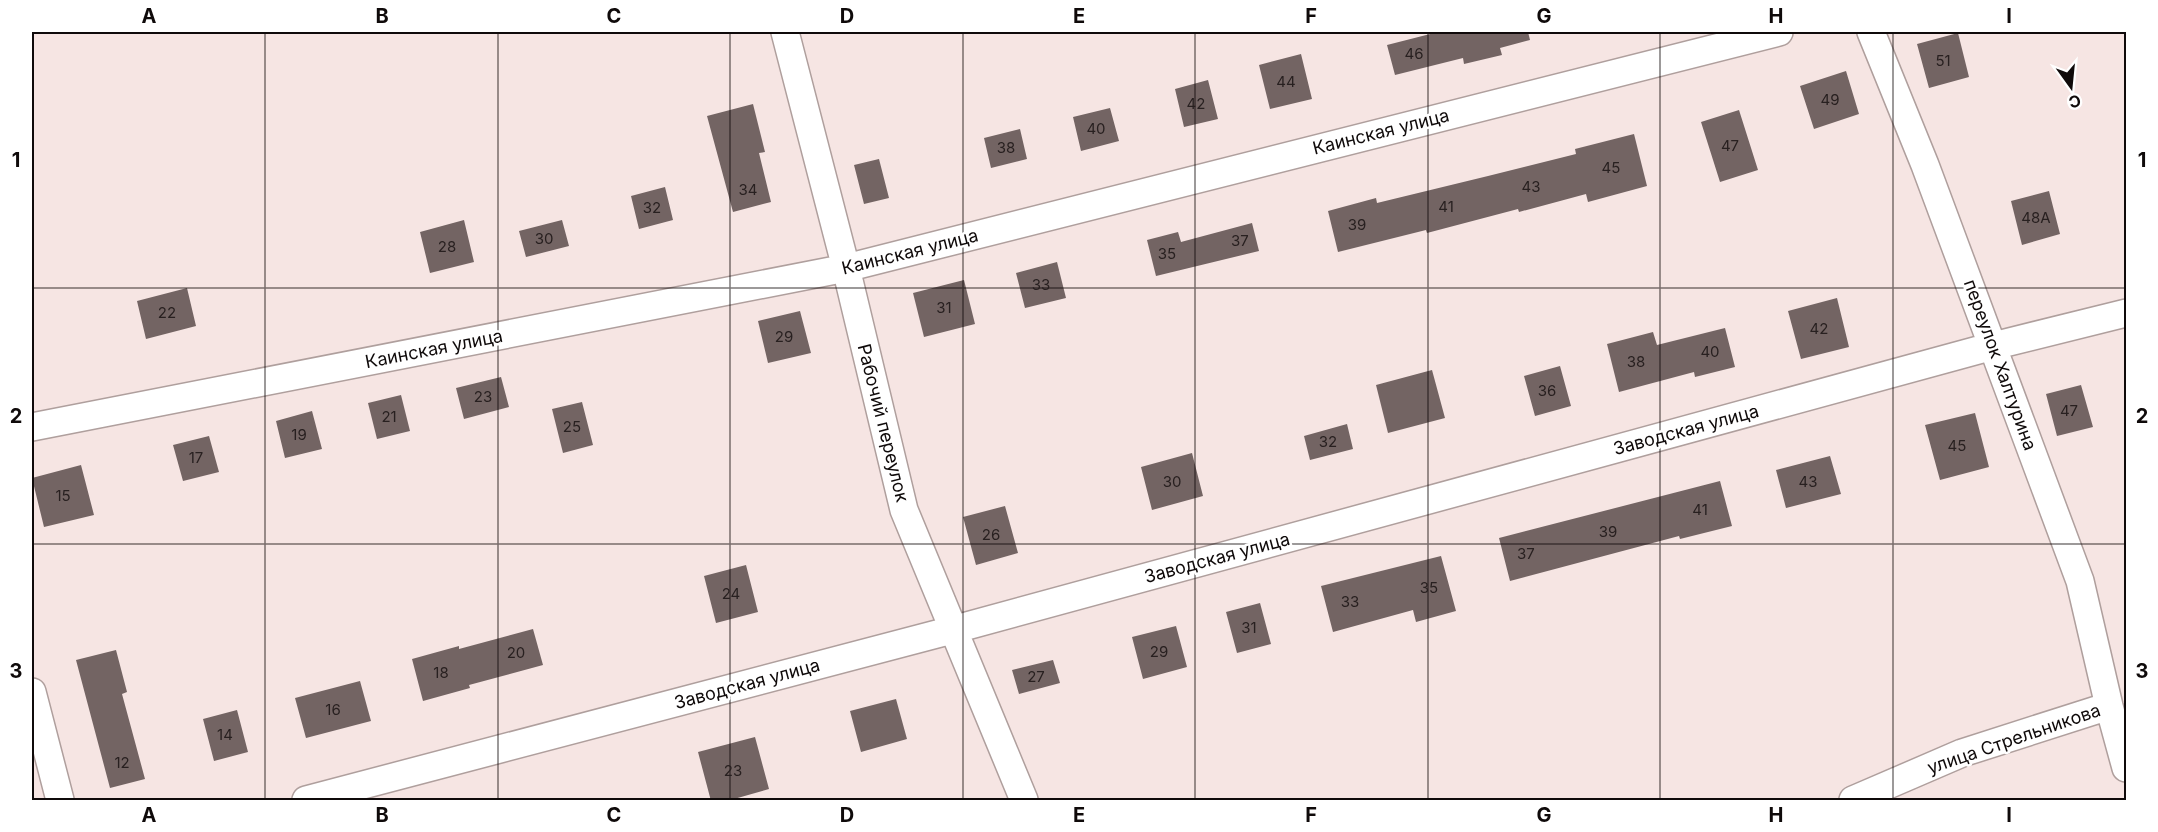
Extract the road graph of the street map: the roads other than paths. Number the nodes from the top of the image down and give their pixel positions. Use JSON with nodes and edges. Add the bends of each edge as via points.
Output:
{"nodes":[{"id":1,"x":785,"y":32,"type":"edge"},
{"id":2,"x":1779,"y":32,"type":"edge"},
{"id":3,"x":1871,"y":32,"type":"edge"},
{"id":4,"x":846,"y":268,"type":"junction"},
{"id":5,"x":2127,"y":313,"type":"edge"},
{"id":6,"x":1994,"y":346,"type":"junction"},
{"id":7,"x":32,"y":427,"type":"edge"},
{"id":8,"x":952,"y":630,"type":"junction"},
{"id":9,"x":32,"y":692,"type":"edge"},
{"id":10,"x":2109,"y":706,"type":"junction"},
{"id":11,"x":2127,"y":768,"type":"edge"},
{"id":12,"x":60,"y":801,"type":"edge"},
{"id":13,"x":306,"y":801,"type":"edge"},
{"id":14,"x":1023,"y":801,"type":"edge"},
{"id":15,"x":1852,"y":801,"type":"edge"}],
"edges":[{"from":1,"to":4,"type":"street","name":"Рабочий переулок"},
{"from":2,"to":4,"type":"street","name":"Каинская улица"},
{"from":3,"to":6,"type":"street","name":"переулок Халтурина"},
{"from":4,"to":7,"type":"street","name":"Каинская улица"},
{"from":4,"to":8,"type":"street","name":"Рабочий переулок","via":[[904,510]]},
{"from":5,"to":6,"type":"street","name":"Заводская улица"},
{"from":6,"to":8,"type":"street","name":"Заводская улица"},
{"from":6,"to":10,"type":"street","name":"переулок Халтурина","via":[[2080,580]]},
{"from":8,"to":13,"type":"street","name":"Заводская улица"},
{"from":8,"to":14,"type":"street","name":"Рабочий переулок"},
{"from":9,"to":12,"type":"street"},
{"from":10,"to":11,"type":"street","name":"переулок Халтурина"},
{"from":10,"to":15,"type":"street","name":"улица Стрельникова","via":[[1962,753]]}]}
